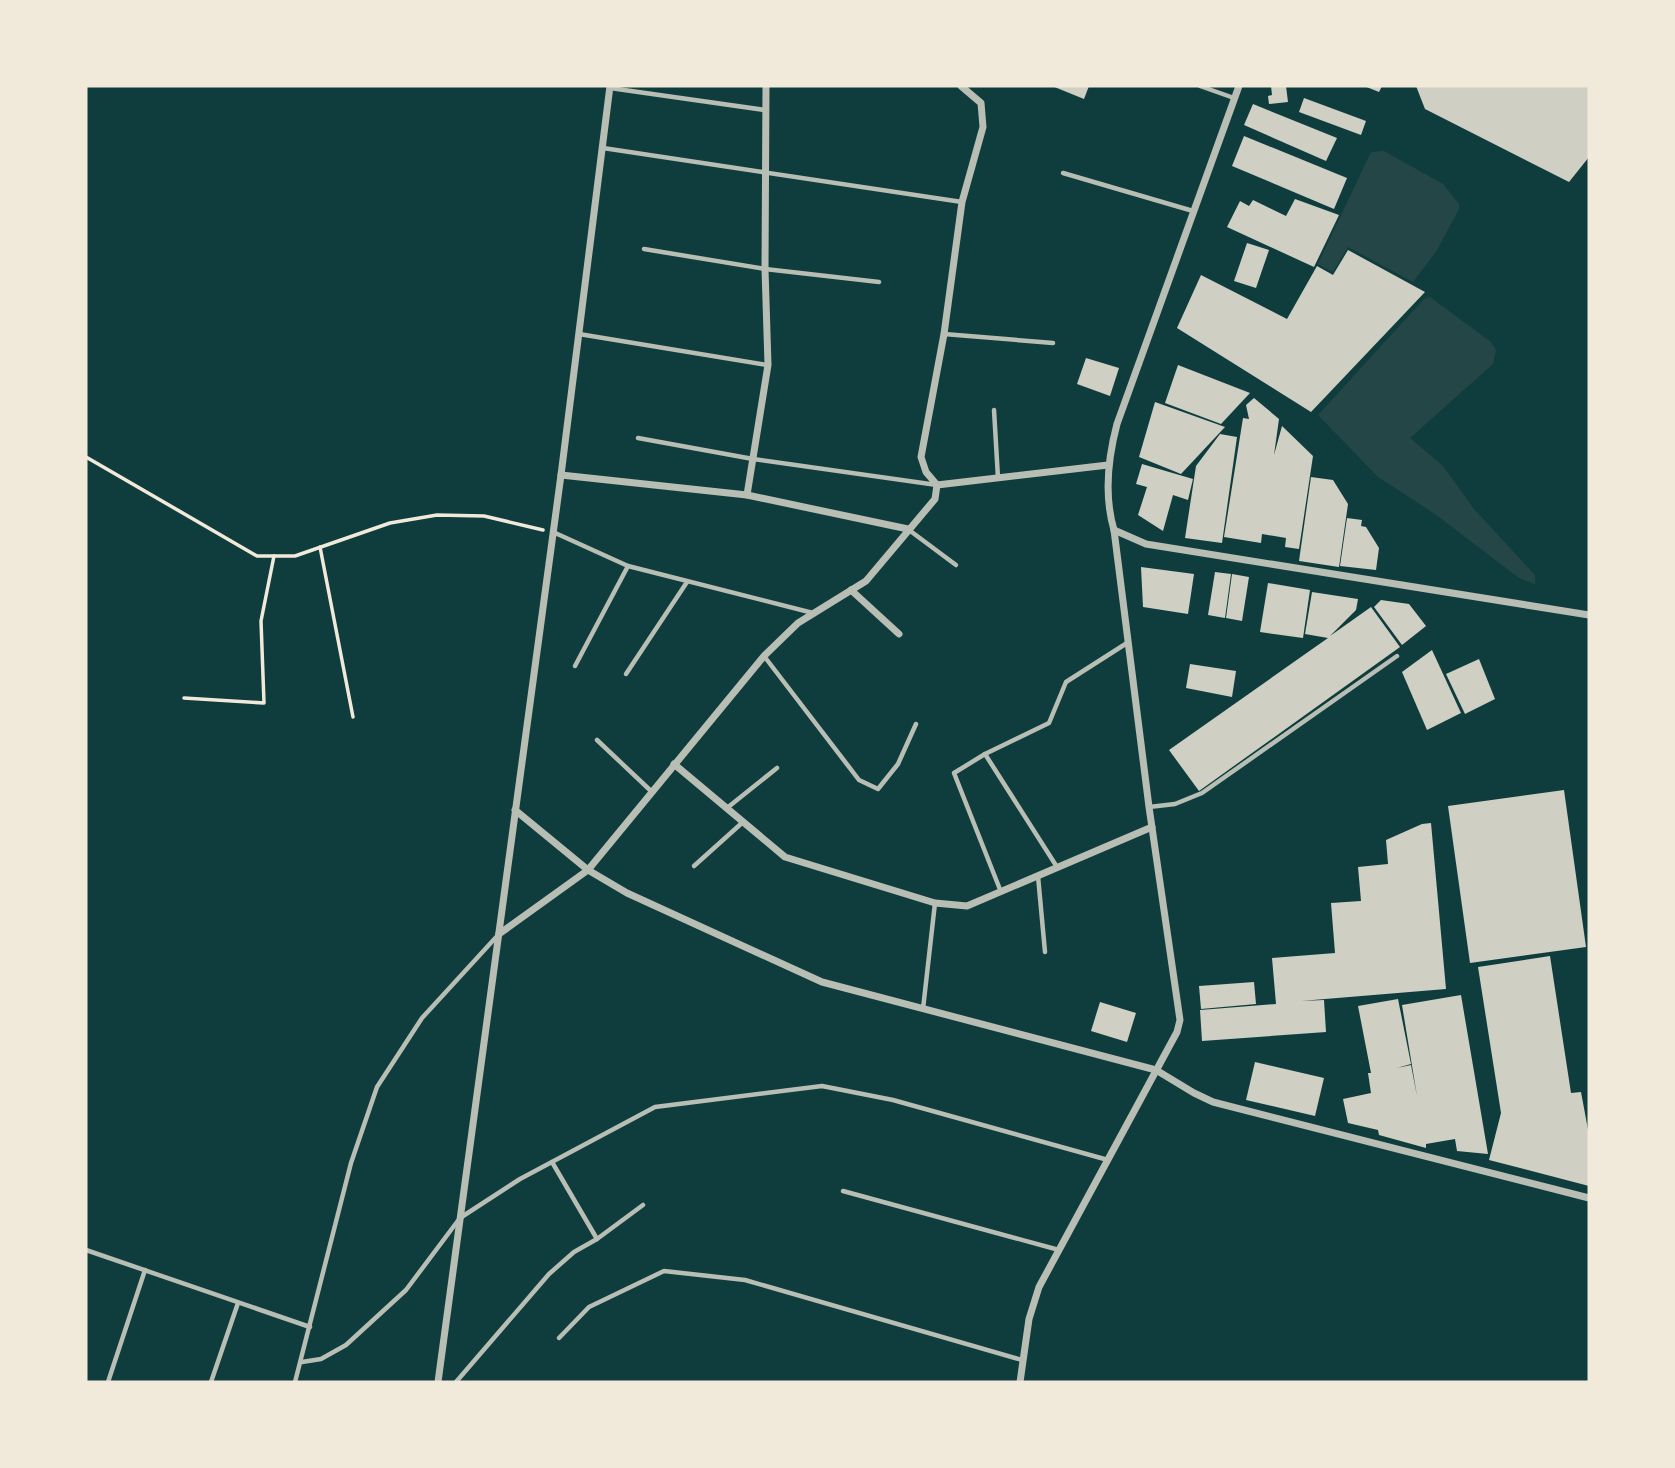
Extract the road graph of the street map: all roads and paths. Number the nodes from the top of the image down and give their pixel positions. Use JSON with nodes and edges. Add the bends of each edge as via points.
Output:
{"nodes":[{"id":1,"x":766,"y":86,"type":"edge"},
{"id":2,"x":961,"y":86,"type":"edge"},
{"id":3,"x":1200,"y":86,"type":"edge"},
{"id":4,"x":1239,"y":86,"type":"edge"},
{"id":5,"x":610,"y":87,"type":"edge"},
{"id":6,"x":1234,"y":98,"type":"junction"},
{"id":7,"x":765,"y":110,"type":"junction"},
{"id":8,"x":602,"y":148,"type":"junction"},
{"id":9,"x":765,"y":172,"type":"junction"},
{"id":10,"x":1063,"y":173,"type":"dead end"},
{"id":11,"x":962,"y":202,"type":"junction"},
{"id":12,"x":1194,"y":212,"type":"junction"},
{"id":13,"x":644,"y":249,"type":"dead end"},
{"id":14,"x":765,"y":269,"type":"junction"},
{"id":15,"x":879,"y":282,"type":"dead end"},
{"id":16,"x":579,"y":334,"type":"junction"},
{"id":17,"x":944,"y":334,"type":"junction"},
{"id":18,"x":1053,"y":343,"type":"dead end"},
{"id":19,"x":768,"y":365,"type":"junction"},
{"id":20,"x":994,"y":410,"type":"dead end"},
{"id":21,"x":638,"y":438,"type":"dead end"},
{"id":22,"x":86,"y":457,"type":"edge"},
{"id":23,"x":753,"y":459,"type":"junction"},
{"id":24,"x":1108,"y":465,"type":"junction"},
{"id":25,"x":561,"y":475,"type":"junction"},
{"id":26,"x":998,"y":478,"type":"junction"},
{"id":27,"x":937,"y":485,"type":"junction"},
{"id":28,"x":747,"y":495,"type":"junction"},
{"id":29,"x":908,"y":529,"type":"junction"},
{"id":30,"x":1114,"y":530,"type":"junction"},
{"id":31,"x":553,"y":532,"type":"junction"},
{"id":32,"x":320,"y":547,"type":"junction"},
{"id":33,"x":274,"y":556,"type":"junction"},
{"id":34,"x":956,"y":565,"type":"dead end"},
{"id":35,"x":628,"y":566,"type":"junction"},
{"id":36,"x":687,"y":581,"type":"junction"},
{"id":37,"x":851,"y":590,"type":"junction"},
{"id":38,"x":814,"y":613,"type":"junction"},
{"id":39,"x":1589,"y":615,"type":"edge"},
{"id":40,"x":899,"y":634,"type":"dead end"},
{"id":41,"x":1127,"y":643,"type":"junction"},
{"id":42,"x":764,"y":656,"type":"junction"},
{"id":43,"x":1397,"y":656,"type":"dead end"},
{"id":44,"x":575,"y":666,"type":"dead end"},
{"id":45,"x":626,"y":674,"type":"dead end"},
{"id":46,"x":184,"y":698,"type":"dead end"},
{"id":47,"x":353,"y":717,"type":"dead end"},
{"id":48,"x":916,"y":724,"type":"dead end"},
{"id":49,"x":597,"y":740,"type":"dead end"},
{"id":50,"x":985,"y":754,"type":"junction"},
{"id":51,"x":674,"y":764,"type":"junction"},
{"id":52,"x":777,"y":768,"type":"dead end"},
{"id":53,"x":651,"y":791,"type":"junction"},
{"id":54,"x":1149,"y":807,"type":"junction"},
{"id":55,"x":727,"y":808,"type":"junction"},
{"id":56,"x":515,"y":810,"type":"junction"},
{"id":57,"x":744,"y":822,"type":"junction"},
{"id":58,"x":1152,"y":827,"type":"junction"},
{"id":59,"x":694,"y":866,"type":"dead end"},
{"id":60,"x":1057,"y":867,"type":"junction"},
{"id":61,"x":588,"y":870,"type":"junction"},
{"id":62,"x":1038,"y":876,"type":"junction"},
{"id":63,"x":1002,"y":892,"type":"junction"},
{"id":64,"x":935,"y":903,"type":"junction"},
{"id":65,"x":499,"y":934,"type":"junction"},
{"id":66,"x":1045,"y":952,"type":"dead end"},
{"id":67,"x":923,"y":1009,"type":"junction"},
{"id":68,"x":1156,"y":1070,"type":"junction"},
{"id":69,"x":1108,"y":1160,"type":"junction"},
{"id":70,"x":552,"y":1161,"type":"junction"},
{"id":71,"x":843,"y":1191,"type":"dead end"},
{"id":72,"x":1589,"y":1198,"type":"edge"},
{"id":73,"x":643,"y":1205,"type":"dead end"},
{"id":74,"x":460,"y":1218,"type":"junction"},
{"id":75,"x":597,"y":1239,"type":"junction"},
{"id":76,"x":86,"y":1250,"type":"edge"},
{"id":77,"x":1059,"y":1250,"type":"junction"},
{"id":78,"x":145,"y":1270,"type":"junction"},
{"id":79,"x":238,"y":1303,"type":"junction"},
{"id":80,"x":310,"y":1327,"type":"junction"},
{"id":81,"x":559,"y":1338,"type":"dead end"},
{"id":82,"x":1022,"y":1360,"type":"junction"},
{"id":83,"x":302,"y":1362,"type":"junction"},
{"id":84,"x":108,"y":1382,"type":"edge"},
{"id":85,"x":211,"y":1382,"type":"edge"},
{"id":86,"x":295,"y":1382,"type":"edge"},
{"id":87,"x":438,"y":1382,"type":"edge"},
{"id":88,"x":456,"y":1382,"type":"edge"},
{"id":89,"x":1020,"y":1382,"type":"edge"}],
"edges":[{"from":1,"to":7,"type":"street"},
{"from":2,"to":11,"type":"street","via":[[981,103],[983,127]]},
{"from":3,"to":6,"type":"lane"},
{"from":4,"to":6,"type":"street"},
{"from":5,"to":7,"type":"lane"},
{"from":5,"to":8,"type":"street"},
{"from":6,"to":12,"type":"street"},
{"from":7,"to":9,"type":"street"},
{"from":8,"to":9,"type":"lane"},
{"from":8,"to":16,"type":"street"},
{"from":9,"to":11,"type":"lane"},
{"from":9,"to":14,"type":"street"},
{"from":10,"to":12,"type":"lane"},
{"from":11,"to":17,"type":"street"},
{"from":12,"to":24,"type":"street","via":[[1117,424]]},
{"from":13,"to":14,"type":"lane"},
{"from":14,"to":15,"type":"lane"},
{"from":14,"to":19,"type":"street"},
{"from":16,"to":19,"type":"lane"},
{"from":16,"to":25,"type":"street"},
{"from":17,"to":18,"type":"lane"},
{"from":17,"to":27,"type":"street","via":[[921,457]]},
{"from":19,"to":23,"type":"street"},
{"from":20,"to":26,"type":"lane"},
{"from":21,"to":23,"type":"lane"},
{"from":22,"to":33,"type":"path","via":[[257,556]]},
{"from":23,"to":27,"type":"lane"},
{"from":23,"to":28,"type":"street"},
{"from":24,"to":26,"type":"street"},
{"from":24,"to":30,"type":"street"},
{"from":25,"to":28,"type":"street"},
{"from":25,"to":31,"type":"street"},
{"from":26,"to":27,"type":"street"},
{"from":27,"to":29,"type":"street","via":[[935,499]]},
{"from":28,"to":29,"type":"street"},
{"from":29,"to":34,"type":"lane"},
{"from":29,"to":37,"type":"street","via":[[866,580]]},
{"from":30,"to":39,"type":"street","via":[[1146,544]]},
{"from":30,"to":41,"type":"street"},
{"from":31,"to":32,"type":"path","via":[[484,516],[437,515],[390,523]]},
{"from":31,"to":35,"type":"lane"},
{"from":31,"to":56,"type":"street"},
{"from":32,"to":33,"type":"path","via":[[295,556]]},
{"from":32,"to":47,"type":"path"},
{"from":33,"to":46,"type":"path","via":[[261,621],[264,703]]},
{"from":35,"to":36,"type":"lane"},
{"from":35,"to":44,"type":"lane"},
{"from":36,"to":38,"type":"lane"},
{"from":36,"to":45,"type":"lane"},
{"from":37,"to":38,"type":"street"},
{"from":37,"to":40,"type":"street"},
{"from":38,"to":42,"type":"street"},
{"from":41,"to":50,"type":"lane","via":[[1066,682],[1049,723]]},
{"from":41,"to":54,"type":"street"},
{"from":42,"to":48,"type":"lane","via":[[859,780],[878,789],[898,764]]},
{"from":42,"to":51,"type":"street"},
{"from":43,"to":54,"type":"lane","via":[[1202,793],[1175,804]]},
{"from":49,"to":53,"type":"lane"},
{"from":50,"to":60,"type":"lane"},
{"from":50,"to":63,"type":"lane","via":[[954,773]]},
{"from":51,"to":53,"type":"street"},
{"from":51,"to":55,"type":"street"},
{"from":52,"to":55,"type":"lane"},
{"from":53,"to":61,"type":"street"},
{"from":54,"to":58,"type":"street"},
{"from":55,"to":57,"type":"street"},
{"from":56,"to":61,"type":"street"},
{"from":56,"to":65,"type":"street"},
{"from":57,"to":59,"type":"lane"},
{"from":57,"to":64,"type":"street","via":[[785,857]]},
{"from":58,"to":60,"type":"street"},
{"from":58,"to":68,"type":"street","via":[[1180,1020]]},
{"from":60,"to":62,"type":"street"},
{"from":61,"to":65,"type":"street"},
{"from":61,"to":67,"type":"street","via":[[626,893],[822,982]]},
{"from":62,"to":63,"type":"street"},
{"from":62,"to":66,"type":"lane"},
{"from":63,"to":64,"type":"street","via":[[967,906]]},
{"from":64,"to":67,"type":"lane"},
{"from":65,"to":74,"type":"street"},
{"from":65,"to":80,"type":"lane","via":[[422,1018],[377,1087],[351,1163]]},
{"from":67,"to":68,"type":"street"},
{"from":68,"to":69,"type":"street"},
{"from":68,"to":72,"type":"street","via":[[1213,1102]]},
{"from":69,"to":70,"type":"lane","via":[[893,1100],[822,1086],[655,1107]]},
{"from":69,"to":77,"type":"street"},
{"from":70,"to":74,"type":"lane"},
{"from":70,"to":75,"type":"lane"},
{"from":71,"to":77,"type":"lane"},
{"from":73,"to":75,"type":"lane"},
{"from":74,"to":83,"type":"lane","via":[[406,1290],[366,1327],[321,1359]]},
{"from":74,"to":87,"type":"street"},
{"from":75,"to":88,"type":"lane","via":[[549,1274]]},
{"from":76,"to":78,"type":"lane"},
{"from":77,"to":82,"type":"street","via":[[1039,1287]]},
{"from":78,"to":79,"type":"lane"},
{"from":78,"to":84,"type":"lane"},
{"from":79,"to":80,"type":"lane"},
{"from":79,"to":85,"type":"lane"},
{"from":80,"to":83,"type":"lane"},
{"from":81,"to":82,"type":"lane","via":[[589,1307],[664,1271],[746,1280]]},
{"from":82,"to":89,"type":"street"},
{"from":83,"to":86,"type":"lane"}]}
